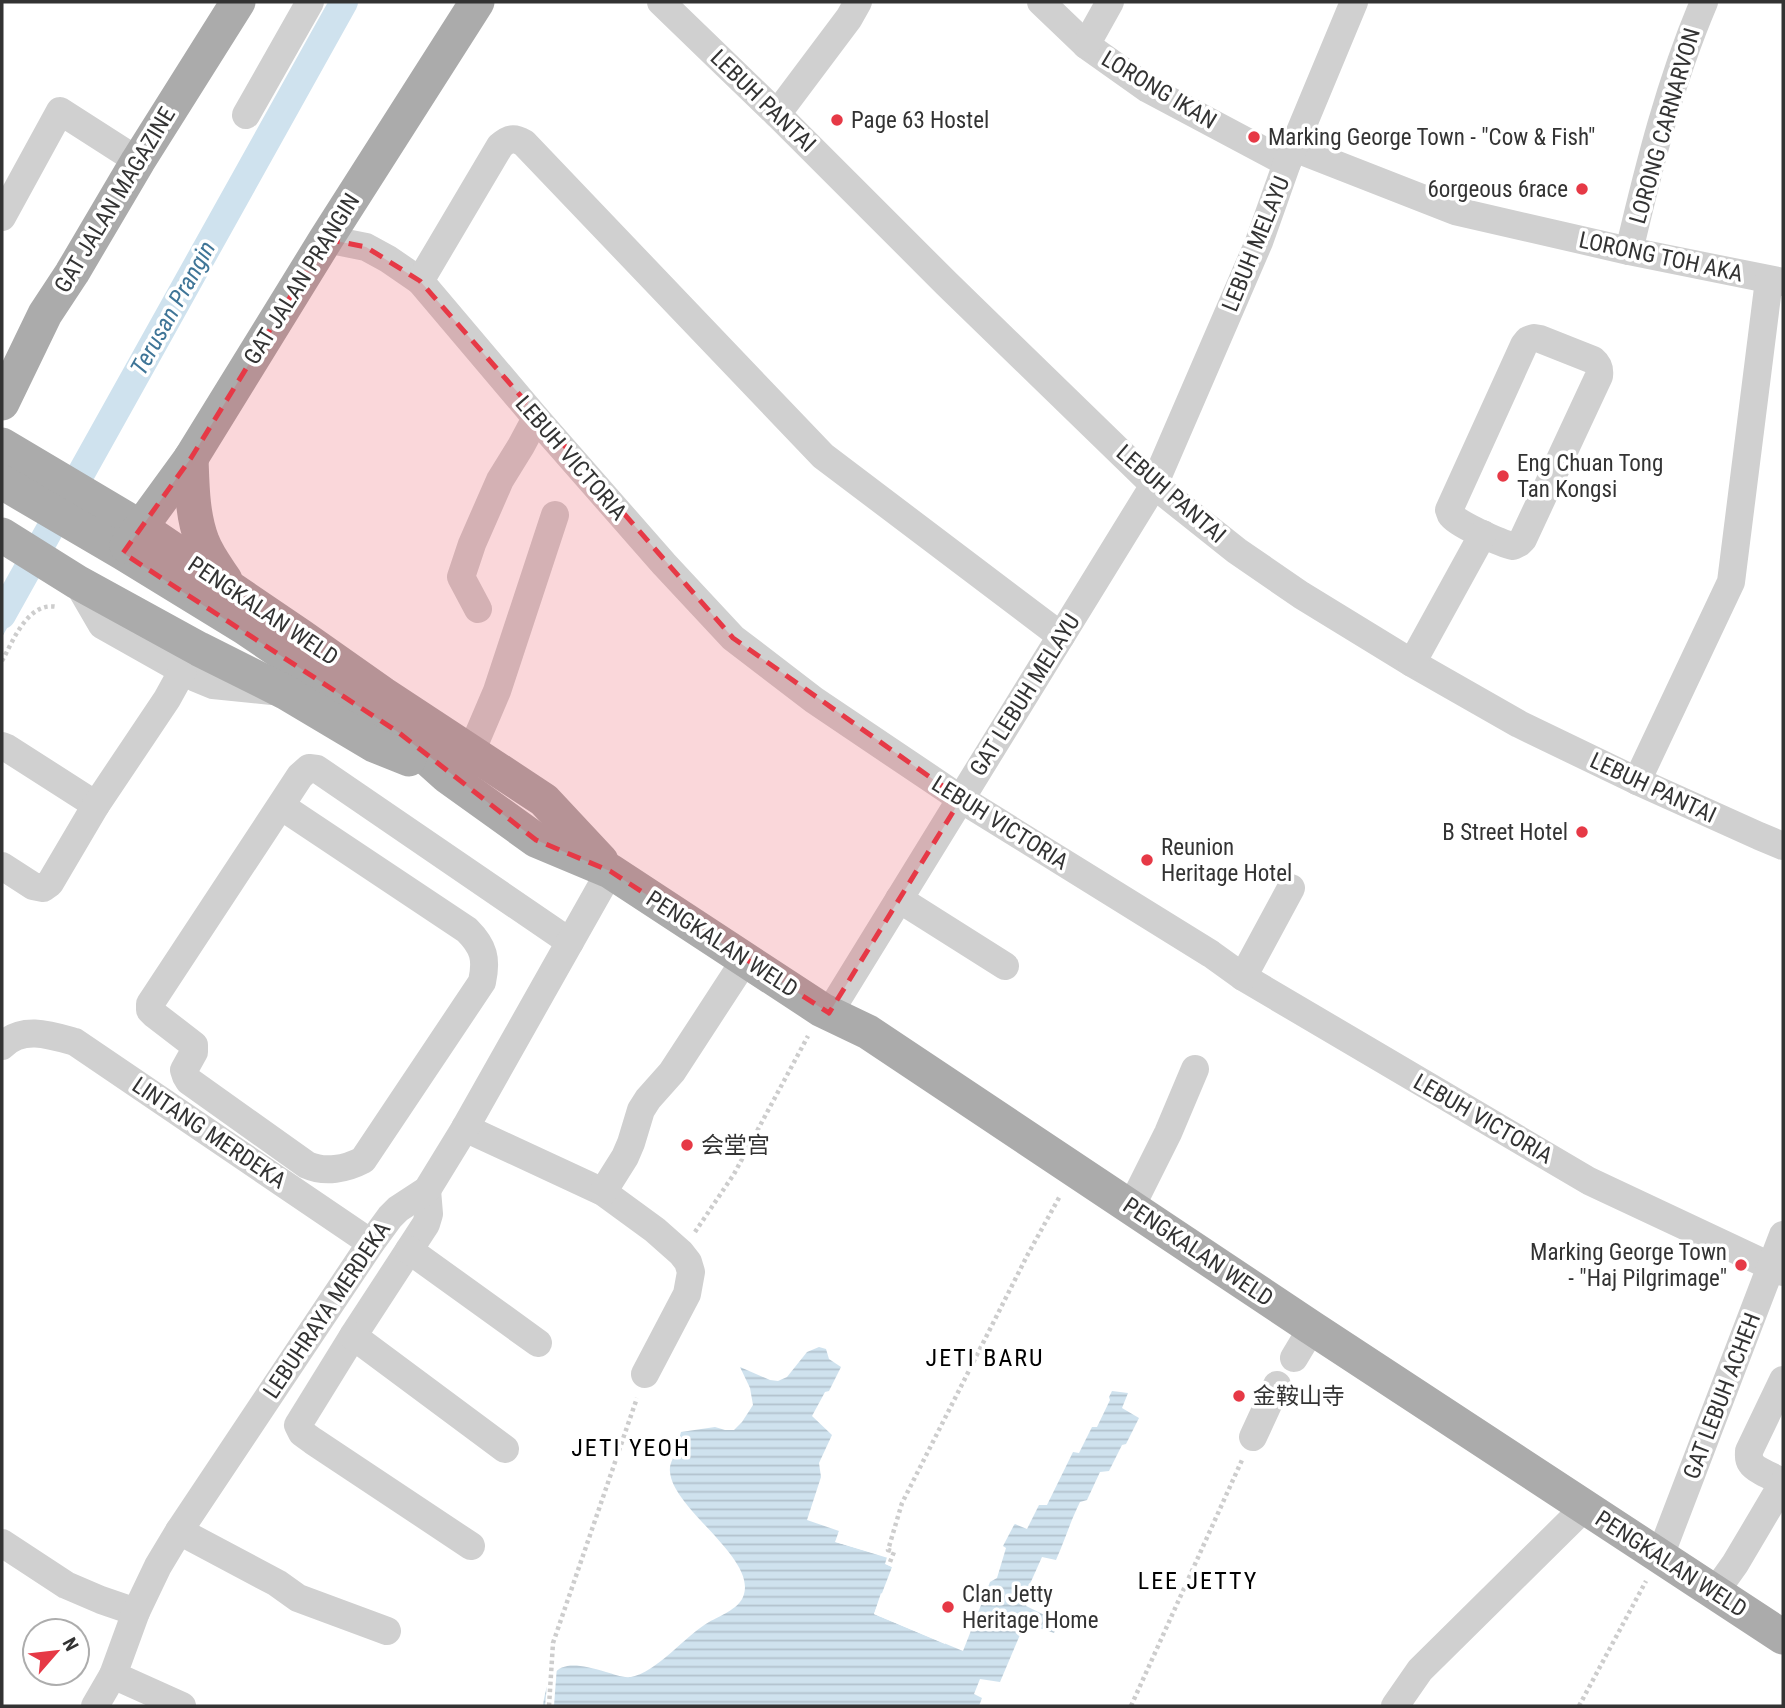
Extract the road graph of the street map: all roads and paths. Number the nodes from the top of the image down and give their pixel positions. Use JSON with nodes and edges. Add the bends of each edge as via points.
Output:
{"nodes":[{"id":1,"x":238,"y":2,"type":"edge"},
{"id":2,"x":310,"y":2,"type":"edge"},
{"id":3,"x":477,"y":2,"type":"edge"},
{"id":4,"x":661,"y":2,"type":"edge"},
{"id":5,"x":858,"y":2,"type":"edge"},
{"id":6,"x":1041,"y":2,"type":"edge"},
{"id":7,"x":1110,"y":2,"type":"edge"},
{"id":8,"x":1354,"y":2,"type":"edge"},
{"id":9,"x":1704,"y":2,"type":"edge"},
{"id":10,"x":1086,"y":45,"type":"junction"},
{"id":11,"x":777,"y":114,"type":"junction"},
{"id":12,"x":246,"y":115,"type":"dead end"},
{"id":13,"x":1291,"y":156,"type":"junction"},
{"id":14,"x":138,"y":161,"type":"junction"},
{"id":15,"x":2,"y":217,"type":"edge"},
{"id":16,"x":326,"y":239,"type":"junction"},
{"id":17,"x":1629,"y":251,"type":"junction"},
{"id":18,"x":420,"y":281,"type":"junction"},
{"id":19,"x":1776,"y":281,"type":"edge"},
{"id":20,"x":45,"y":314,"type":"junction"},
{"id":21,"x":2,"y":344,"type":"edge"},
{"id":22,"x":2,"y":403,"type":"edge"},
{"id":23,"x":536,"y":418,"type":"junction"},
{"id":24,"x":2,"y":445,"type":"edge"},
{"id":25,"x":191,"y":458,"type":"junction"},
{"id":26,"x":2,"y":482,"type":"edge"},
{"id":27,"x":1154,"y":485,"type":"junction"},
{"id":28,"x":40,"y":486,"type":"junction"},
{"id":29,"x":555,"y":515,"type":"dead end"},
{"id":30,"x":116,"y":531,"type":"junction"},
{"id":31,"x":1483,"y":534,"type":"junction"},
{"id":32,"x":5,"y":537,"type":"edge"},
{"id":33,"x":74,"y":580,"type":"junction"},
{"id":34,"x":234,"y":592,"type":"junction"},
{"id":35,"x":478,"y":608,"type":"dead end"},
{"id":36,"x":96,"y":616,"type":"junction"},
{"id":37,"x":1061,"y":636,"type":"junction"},
{"id":38,"x":2,"y":662,"type":"edge"},
{"id":39,"x":1412,"y":663,"type":"junction"},
{"id":40,"x":183,"y":670,"type":"junction"},
{"id":41,"x":285,"y":692,"type":"junction"},
{"id":42,"x":2,"y":746,"type":"edge"},
{"id":43,"x":459,"y":764,"type":"junction"},
{"id":44,"x":1637,"y":781,"type":"junction"},
{"id":45,"x":961,"y":799,"type":"junction"},
{"id":46,"x":96,"y":806,"type":"junction"},
{"id":47,"x":281,"y":806,"type":"junction"},
{"id":48,"x":1783,"y":846,"type":"edge"},
{"id":49,"x":2,"y":866,"type":"edge"},
{"id":50,"x":610,"y":871,"type":"junction"},
{"id":51,"x":1291,"y":888,"type":"dead end"},
{"id":52,"x":899,"y":899,"type":"junction"},
{"id":53,"x":570,"y":942,"type":"junction"},
{"id":54,"x":745,"y":960,"type":"junction"},
{"id":55,"x":1005,"y":966,"type":"dead end"},
{"id":56,"x":1243,"y":977,"type":"junction"},
{"id":57,"x":826,"y":1011,"type":"junction"},
{"id":58,"x":2,"y":1046,"type":"edge"},
{"id":59,"x":1195,"y":1069,"type":"dead end"},
{"id":60,"x":465,"y":1128,"type":"junction"},
{"id":61,"x":1075,"y":1171,"type":"junction"},
{"id":62,"x":427,"y":1190,"type":"junction"},
{"id":63,"x":603,"y":1192,"type":"junction"},
{"id":64,"x":1131,"y":1207,"type":"junction"},
{"id":65,"x":1783,"y":1235,"type":"edge"},
{"id":66,"x":371,"y":1243,"type":"junction"},
{"id":67,"x":409,"y":1250,"type":"junction"},
{"id":68,"x":681,"y":1253,"type":"junction"},
{"id":69,"x":1777,"y":1269,"type":"edge"},
{"id":70,"x":1312,"y":1328,"type":"junction"},
{"id":71,"x":353,"y":1336,"type":"junction"},
{"id":72,"x":538,"y":1343,"type":"dead end"},
{"id":73,"x":1294,"y":1358,"type":"dead end"},
{"id":74,"x":645,"y":1374,"type":"joint"},
{"id":75,"x":1783,"y":1380,"type":"edge"},
{"id":76,"x":1276,"y":1385,"type":"dead end"},
{"id":77,"x":1253,"y":1437,"type":"joint"},
{"id":78,"x":505,"y":1449,"type":"dead end"},
{"id":79,"x":1783,"y":1483,"type":"edge"},
{"id":80,"x":1585,"y":1507,"type":"junction"},
{"id":81,"x":178,"y":1531,"type":"junction"},
{"id":82,"x":2,"y":1543,"type":"edge"},
{"id":83,"x":471,"y":1546,"type":"dead end"},
{"id":84,"x":1660,"y":1556,"type":"junction"},
{"id":85,"x":890,"y":1562,"type":"dead end"},
{"id":86,"x":1715,"y":1592,"type":"junction"},
{"id":87,"x":136,"y":1612,"type":"junction"},
{"id":88,"x":387,"y":1631,"type":"dead end"},
{"id":89,"x":1783,"y":1637,"type":"edge"},
{"id":90,"x":113,"y":1675,"type":"junction"},
{"id":91,"x":95,"y":1706,"type":"edge"},
{"id":92,"x":182,"y":1706,"type":"edge"},
{"id":93,"x":549,"y":1706,"type":"edge"},
{"id":94,"x":1130,"y":1706,"type":"edge"},
{"id":95,"x":1395,"y":1706,"type":"edge"},
{"id":96,"x":1579,"y":1706,"type":"edge"}],
"edges":[{"from":1,"to":14,"type":"main road","name":"GAT JALAN MAGAZINE"},
{"from":2,"to":12,"type":"street"},
{"from":3,"to":16,"type":"main road","name":"GAT JALAN PRANGIN"},
{"from":4,"to":11,"type":"street","name":"LEBUH PANTAI"},
{"from":5,"to":11,"type":"street"},
{"from":6,"to":10,"type":"street","name":"LORONG IKAN"},
{"from":7,"to":10,"type":"street"},
{"from":8,"to":13,"type":"street","name":"LEBUH MELAYU"},
{"from":9,"to":17,"type":"street","name":"LORONG CARNARVON","via":[[1685,46],[1648,167]]},
{"from":10,"to":13,"type":"street","name":"LORONG IKAN","via":[[1148,89]]},
{"from":11,"to":27,"type":"street","name":"LEBUH PANTAI"},
{"from":13,"to":17,"type":"street","name":"LORONG TOH AKA","via":[[1455,211]]},
{"from":13,"to":27,"type":"street","name":"LEBUH MELAYU","via":[[1259,242]]},
{"from":14,"to":15,"type":"street","via":[[60,111]]},
{"from":14,"to":20,"type":"main road","name":"GAT JALAN MAGAZINE"},
{"from":16,"to":18,"type":"street","name":"LEBUH VICTORIA","via":[[366,247]]},
{"from":16,"to":25,"type":"main road","name":"GAT JALAN PRANGIN"},
{"from":17,"to":19,"type":"street","name":"LORONG TOH AKA"},
{"from":18,"to":23,"type":"street","name":"LEBUH VICTORIA"},
{"from":18,"to":37,"type":"street","via":[[500,146],[516,138],[822,456]]},
{"from":19,"to":44,"type":"street","name":"LORONG TOH AKA","via":[[1731,582]]},
{"from":20,"to":21,"type":"main road"},
{"from":20,"to":22,"type":"main road","name":"GAT JALAN MAGAZINE"},
{"from":23,"to":35,"type":"street","via":[[500,480],[461,577]]},
{"from":23,"to":45,"type":"street","name":"LEBUH VICTORIA","via":[[733,638]]},
{"from":24,"to":28,"type":"main road","name":"PENGKALAN WELD"},
{"from":25,"to":30,"type":"main road","name":"GAT JALAN PRANGIN"},
{"from":25,"to":34,"type":"main road","via":[[202,542]]},
{"from":26,"to":28,"type":"main road","name":"PENGKALAN WELD"},
{"from":27,"to":37,"type":"street","name":"GAT LEBUH MELAYU"},
{"from":27,"to":39,"type":"street","name":"LEBUH PANTAI","via":[[1237,551]]},
{"from":28,"to":30,"type":"main road","name":"PENGKALAN WELD"},
{"from":29,"to":43,"type":"street","via":[[497,691]]},
{"from":30,"to":34,"type":"main road","name":"PENGKALAN WELD"},
{"from":30,"to":43,"type":"main road","name":"PENGKALAN WELD","via":[[244,627],[398,732]]},
{"from":31,"to":31,"type":"street","via":[[1456,520],[1449,510],[1524,345],[1540,339],[1593,360],[1600,376],[1523,538],[1513,546]]},
{"from":31,"to":39,"type":"street"},
{"from":32,"to":33,"type":"main road","name":"PENGKALAN WELD"},
{"from":33,"to":36,"type":"street"},
{"from":33,"to":41,"type":"main road","name":"PENGKALAN WELD"},
{"from":34,"to":43,"type":"main road","name":"PENGKALAN WELD","via":[[383,694]]},
{"from":36,"to":38,"type":"path","via":[[49,605],[31,614]]},
{"from":36,"to":40,"type":"street","via":[[102,625]]},
{"from":37,"to":45,"type":"street","name":"GAT LEBUH MELAYU"},
{"from":39,"to":44,"type":"street","name":"LEBUH PANTAI","via":[[1519,724]]},
{"from":40,"to":41,"type":"street","via":[[213,685]]},
{"from":40,"to":46,"type":"street"},
{"from":41,"to":43,"type":"main road","name":"PENGKALAN WELD","via":[[374,745]]},
{"from":42,"to":46,"type":"street"},
{"from":43,"to":50,"type":"main road","name":"PENGKALAN WELD","via":[[536,840]]},
{"from":44,"to":48,"type":"street","name":"LEBUH PANTAI"},
{"from":45,"to":52,"type":"street","name":"GAT LEBUH MELAYU"},
{"from":45,"to":56,"type":"street","name":"LEBUH VICTORIA"},
{"from":46,"to":49,"type":"street","via":[[43,888]]},
{"from":47,"to":47,"type":"street","via":[[467,930],[484,954],[482,982],[363,1160],[327,1170],[307,1165],[190,1081],[184,1070],[194,1045],[150,1010]]},
{"from":47,"to":53,"type":"street","via":[[300,776],[309,768],[317,769]]},
{"from":50,"to":53,"type":"street","name":"LEBUHRAYA MERDEKA"},
{"from":50,"to":54,"type":"main road","name":"PENGKALAN WELD"},
{"from":51,"to":56,"type":"street"},
{"from":52,"to":55,"type":"street"},
{"from":52,"to":57,"type":"street","name":"GAT LEBUH MELAYU"},
{"from":53,"to":60,"type":"street","name":"LEBUHRAYA MERDEKA"},
{"from":54,"to":57,"type":"main road","name":"PENGKALAN WELD"},
{"from":54,"to":63,"type":"street","via":[[672,1072],[641,1110],[625,1157]]},
{"from":56,"to":69,"type":"street","name":"LEBUH VICTORIA","via":[[1589,1181]]},
{"from":57,"to":61,"type":"main road","name":"PENGKALAN WELD","via":[[868,1032]]},
{"from":57,"to":68,"type":"path","via":[[734,1174]]},
{"from":58,"to":66,"type":"street","name":"LINTANG MERDEKA","via":[[19,1035],[43,1032],[75,1042]]},
{"from":59,"to":64,"type":"street"},
{"from":60,"to":62,"type":"street","name":"LEBUHRAYA MERDEKA"},
{"from":60,"to":63,"type":"street"},
{"from":61,"to":64,"type":"main road","name":"PENGKALAN WELD"},
{"from":61,"to":85,"type":"path","via":[[902,1503],[888,1550],[894,1552]]},
{"from":62,"to":66,"type":"street","name":"LEBUHRAYA MERDEKA","via":[[398,1209]]},
{"from":62,"to":67,"type":"street","via":[[429,1214]]},
{"from":63,"to":68,"type":"street"},
{"from":64,"to":70,"type":"main road","name":"PENGKALAN WELD"},
{"from":65,"to":69,"type":"street","name":"GAT LEBUH ACHEH"},
{"from":66,"to":81,"type":"street","name":"LEBUHRAYA MERDEKA"},
{"from":67,"to":71,"type":"street"},
{"from":67,"to":72,"type":"street"},
{"from":68,"to":74,"type":"street","via":[[691,1272],[687,1294]]},
{"from":69,"to":84,"type":"street","name":"GAT LEBUH ACHEH"},
{"from":70,"to":73,"type":"street"},
{"from":70,"to":80,"type":"main road","name":"PENGKALAN WELD"},
{"from":71,"to":78,"type":"street"},
{"from":71,"to":83,"type":"street","via":[[298,1425],[302,1433]]},
{"from":74,"to":93,"type":"path","via":[[553,1643]]},
{"from":75,"to":79,"type":"street","via":[[1749,1451],[1750,1463]]},
{"from":76,"to":77,"type":"street"},
{"from":77,"to":94,"type":"path"},
{"from":79,"to":86,"type":"street"},
{"from":80,"to":84,"type":"main road","name":"PENGKALAN WELD"},
{"from":80,"to":95,"type":"street","via":[[1420,1670]]},
{"from":81,"to":87,"type":"street","name":"LEBUHRAYA MERDEKA"},
{"from":81,"to":88,"type":"street","via":[[298,1598]]},
{"from":82,"to":87,"type":"street","via":[[66,1585]]},
{"from":84,"to":86,"type":"main road","name":"PENGKALAN WELD"},
{"from":84,"to":96,"type":"path"},
{"from":86,"to":89,"type":"main road","name":"PENGKALAN WELD"},
{"from":87,"to":90,"type":"street","name":"LEBUHRAYA MERDEKA"},
{"from":90,"to":91,"type":"street","name":"LEBUHRAYA MERDEKA"},
{"from":90,"to":92,"type":"street"}]}
